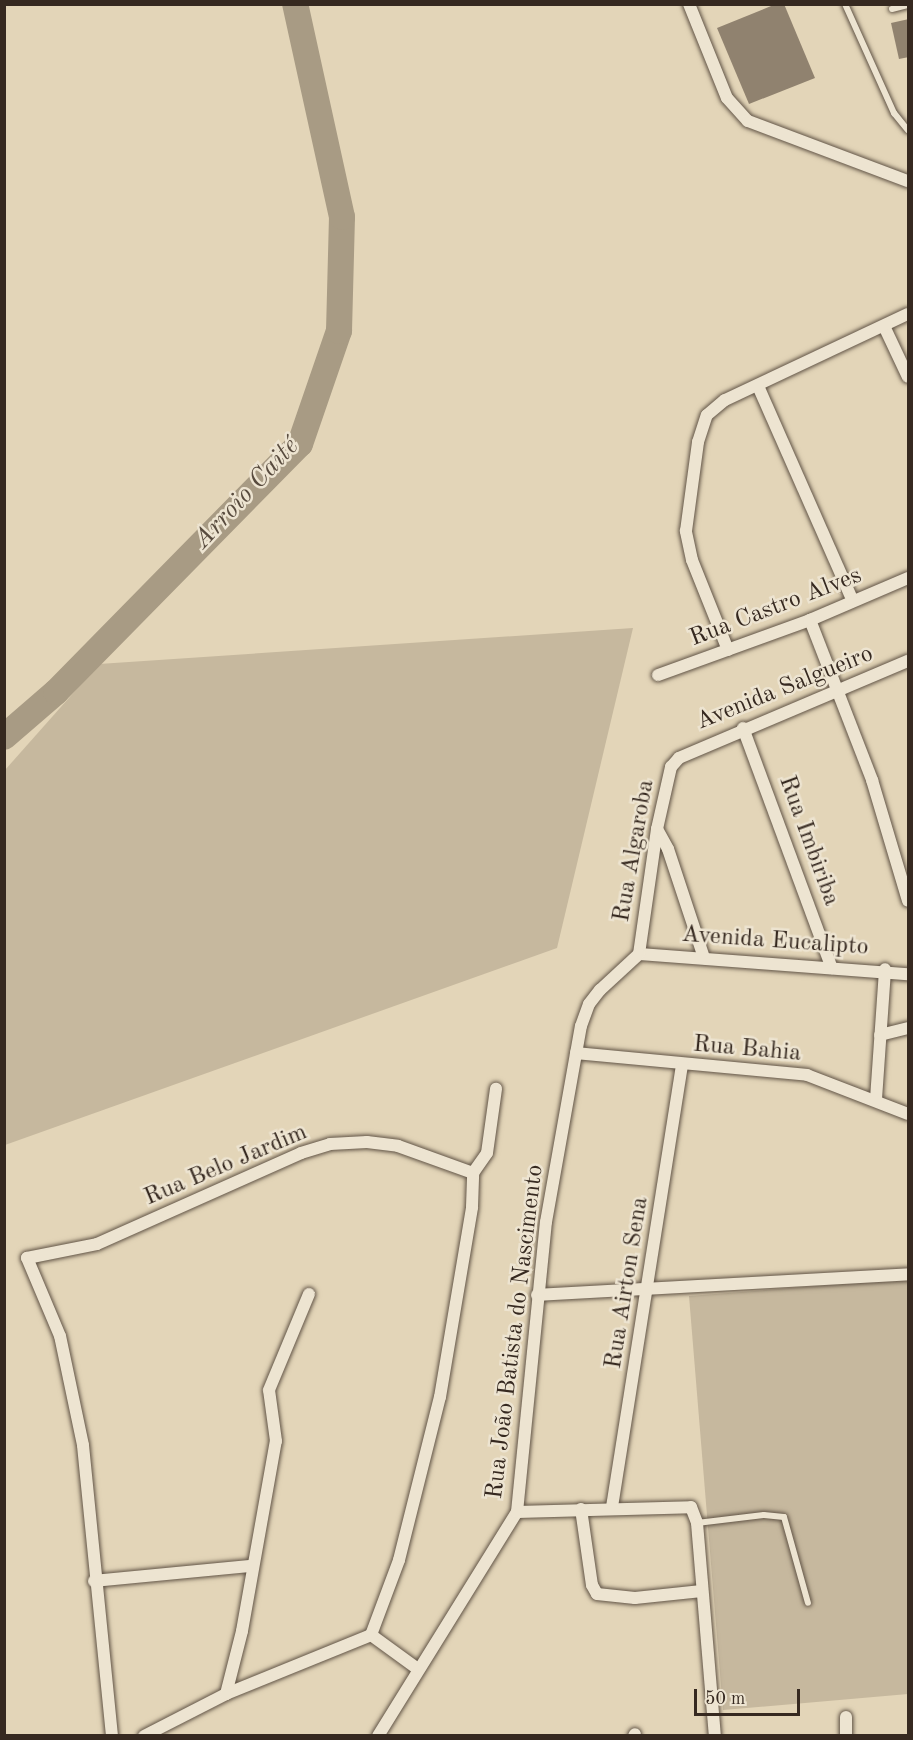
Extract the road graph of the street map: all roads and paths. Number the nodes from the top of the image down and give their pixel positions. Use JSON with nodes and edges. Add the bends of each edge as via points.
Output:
{"nodes":[{"id":1,"x":689,"y":4,"type":"edge"},
{"id":2,"x":845,"y":4,"type":"edge"},
{"id":3,"x":909,"y":5,"type":"edge"},
{"id":4,"x":892,"y":9,"type":"dead end"},
{"id":5,"x":909,"y":130,"type":"edge"},
{"id":6,"x":909,"y":181,"type":"edge"},
{"id":7,"x":909,"y":314,"type":"edge"},
{"id":8,"x":884,"y":326,"type":"junction"},
{"id":9,"x":909,"y":377,"type":"edge"},
{"id":10,"x":758,"y":386,"type":"junction"},
{"id":11,"x":909,"y":578,"type":"edge"},
{"id":12,"x":853,"y":601,"type":"junction"},
{"id":13,"x":810,"y":620,"type":"junction"},
{"id":14,"x":728,"y":650,"type":"junction"},
{"id":15,"x":909,"y":661,"type":"edge"},
{"id":16,"x":658,"y":675,"type":"dead end"},
{"id":17,"x":837,"y":691,"type":"junction"},
{"id":18,"x":743,"y":728,"type":"junction"},
{"id":19,"x":679,"y":758,"type":"joint"},
{"id":20,"x":657,"y":829,"type":"junction"},
{"id":21,"x":909,"y":901,"type":"edge"},
{"id":22,"x":639,"y":954,"type":"junction"},
{"id":23,"x":704,"y":958,"type":"junction"},
{"id":24,"x":832,"y":968,"type":"junction"},
{"id":25,"x":885,"y":969,"type":"junction"},
{"id":26,"x":909,"y":974,"type":"edge"},
{"id":27,"x":909,"y":1028,"type":"edge"},
{"id":28,"x":880,"y":1035,"type":"junction"},
{"id":29,"x":576,"y":1053,"type":"junction"},
{"id":30,"x":682,"y":1065,"type":"junction"},
{"id":31,"x":496,"y":1089,"type":"dead end"},
{"id":32,"x":876,"y":1099,"type":"junction"},
{"id":33,"x":909,"y":1114,"type":"edge"},
{"id":34,"x":473,"y":1173,"type":"junction"},
{"id":35,"x":909,"y":1274,"type":"edge"},
{"id":36,"x":645,"y":1290,"type":"junction"},
{"id":37,"x":309,"y":1294,"type":"dead end"},
{"id":38,"x":537,"y":1295,"type":"junction"},
{"id":39,"x":612,"y":1507,"type":"junction"},
{"id":40,"x":581,"y":1509,"type":"junction"},
{"id":41,"x":517,"y":1512,"type":"junction"},
{"id":42,"x":697,"y":1523,"type":"junction"},
{"id":43,"x":251,"y":1566,"type":"junction"},
{"id":44,"x":94,"y":1581,"type":"junction"},
{"id":45,"x":702,"y":1591,"type":"junction"},
{"id":46,"x":808,"y":1604,"type":"dead end"},
{"id":47,"x":371,"y":1635,"type":"junction"},
{"id":48,"x":418,"y":1669,"type":"junction"},
{"id":49,"x":226,"y":1694,"type":"junction"},
{"id":50,"x":846,"y":1717,"type":"dead end"},
{"id":51,"x":112,"y":1736,"type":"edge"},
{"id":52,"x":144,"y":1736,"type":"edge"},
{"id":53,"x":378,"y":1736,"type":"edge"},
{"id":54,"x":715,"y":1736,"type":"edge"},
{"id":55,"x":846,"y":1736,"type":"edge"}],
"edges":[{"from":1,"to":6,"type":"street","via":[[727,98],[739,114],[756,126]]},
{"from":2,"to":5,"type":"lane","via":[[894,113]]},
{"from":3,"to":4,"type":"lane"},
{"from":7,"to":8,"type":"street"},
{"from":8,"to":9,"type":"street"},
{"from":8,"to":10,"type":"street"},
{"from":10,"to":12,"type":"street"},
{"from":10,"to":14,"type":"street","via":[[725,400],[707,415],[698,442],[686,516],[692,560]]},
{"from":11,"to":12,"type":"street","name":"Rua Castro Alves"},
{"from":12,"to":13,"type":"street","name":"Rua Castro Alves"},
{"from":13,"to":14,"type":"street","name":"Rua Castro Alves"},
{"from":13,"to":17,"type":"street"},
{"from":14,"to":16,"type":"street","name":"Rua Castro Alves"},
{"from":15,"to":17,"type":"street","name":"Avenida Salgueiro"},
{"from":17,"to":18,"type":"street","name":"Avenida Salgueiro"},
{"from":17,"to":21,"type":"street","via":[[872,780]]},
{"from":18,"to":19,"type":"street","name":"Avenida Salgueiro"},
{"from":18,"to":24,"type":"street","name":"Rua Imbiriba"},
{"from":19,"to":20,"type":"street","name":"Rua Algaroba","via":[[671,767]]},
{"from":20,"to":22,"type":"street","name":"Rua Algaroba"},
{"from":20,"to":23,"type":"street","via":[[668,849]]},
{"from":22,"to":23,"type":"street","name":"Avenida Eucalipto"},
{"from":22,"to":29,"type":"street","name":"Rua João Batista do Nascimento","via":[[589,1004]]},
{"from":23,"to":24,"type":"street","name":"Avenida Eucalipto"},
{"from":24,"to":25,"type":"street","name":"Avenida Eucalipto"},
{"from":25,"to":26,"type":"street","name":"Avenida Eucalipto"},
{"from":25,"to":28,"type":"street"},
{"from":27,"to":28,"type":"street"},
{"from":28,"to":32,"type":"street"},
{"from":29,"to":30,"type":"street","name":"Rua Bahia"},
{"from":29,"to":38,"type":"street","name":"Rua João Batista do Nascimento"},
{"from":30,"to":32,"type":"street","name":"Rua Bahia","via":[[761,1068],[807,1075]]},
{"from":30,"to":36,"type":"street","name":"Rua Airton Sena"},
{"from":31,"to":34,"type":"street","via":[[487,1154]]},
{"from":32,"to":33,"type":"street","name":"Rua Bahia"},
{"from":34,"to":44,"type":"street","name":"Rua Belo Jardim","via":[[398,1146],[367,1142],[330,1144],[301,1153],[97,1245],[31,1255],[27,1263],[60,1336],[83,1445],[92,1507]]},
{"from":34,"to":47,"type":"street","via":[[472,1207],[440,1397],[399,1560]]},
{"from":35,"to":36,"type":"street","via":[[756,1280]]},
{"from":36,"to":38,"type":"street"},
{"from":36,"to":39,"type":"street","name":"Rua Airton Sena"},
{"from":37,"to":43,"type":"street","via":[[268,1389],[276,1441]]},
{"from":38,"to":41,"type":"street","name":"Rua João Batista do Nascimento"},
{"from":39,"to":40,"type":"street"},
{"from":39,"to":42,"type":"street","via":[[687,1505]]},
{"from":40,"to":41,"type":"street"},
{"from":40,"to":45,"type":"street","via":[[591,1585],[597,1593],[635,1598]]},
{"from":41,"to":48,"type":"street","name":"Rua João Batista do Nascimento"},
{"from":42,"to":45,"type":"street"},
{"from":42,"to":46,"type":"lane","via":[[764,1515],[784,1517]]},
{"from":43,"to":44,"type":"street"},
{"from":43,"to":49,"type":"street","via":[[242,1631]]},
{"from":44,"to":51,"type":"street"},
{"from":45,"to":54,"type":"street"},
{"from":47,"to":48,"type":"street"},
{"from":47,"to":49,"type":"street"},
{"from":48,"to":53,"type":"street","name":"Rua João Batista do Nascimento"},
{"from":49,"to":52,"type":"street"},
{"from":50,"to":55,"type":"street"}]}
